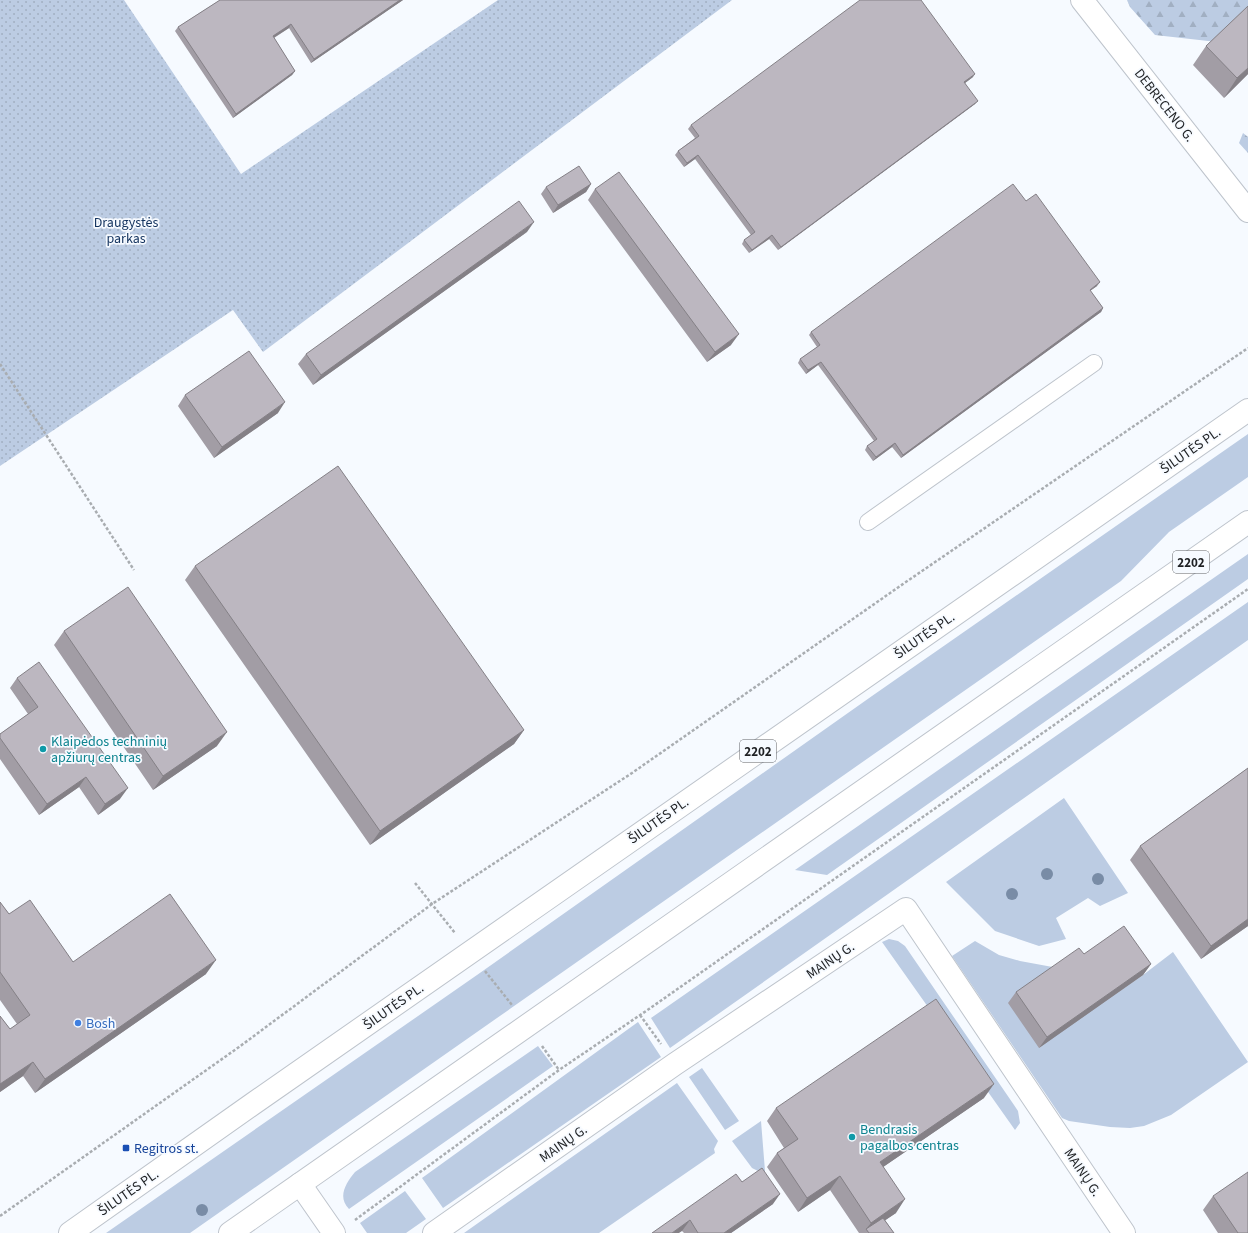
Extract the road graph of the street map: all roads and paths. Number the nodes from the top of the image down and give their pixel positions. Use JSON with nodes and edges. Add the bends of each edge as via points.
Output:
{"nodes":[{"id":1,"x":1082,"y":0,"type":"edge"},
{"id":2,"x":1248,"y":211,"type":"edge"},
{"id":3,"x":1248,"y":348,"type":"edge"},
{"id":4,"x":1094,"y":363,"type":"dead end"},
{"id":5,"x":0,"y":364,"type":"edge"},
{"id":6,"x":1248,"y":410,"type":"edge"},
{"id":7,"x":868,"y":522,"type":"dead end"},
{"id":8,"x":1248,"y":522,"type":"edge"},
{"id":9,"x":134,"y":570,"type":"dead end"},
{"id":10,"x":1248,"y":589,"type":"edge"},
{"id":11,"x":414,"y":883,"type":"dead end"},
{"id":12,"x":432,"y":904,"type":"junction"},
{"id":13,"x":470,"y":952,"type":"junction"},
{"id":14,"x":640,"y":1015,"type":"junction"},
{"id":15,"x":527,"y":1025,"type":"junction"},
{"id":16,"x":675,"y":1064,"type":"junction"},
{"id":17,"x":559,"y":1070,"type":"junction"},
{"id":18,"x":300,"y":1184,"type":"junction"},
{"id":19,"x":0,"y":1216,"type":"edge"},
{"id":20,"x":342,"y":1228,"type":"edge"},
{"id":21,"x":70,"y":1233,"type":"edge"},
{"id":22,"x":230,"y":1233,"type":"edge"},
{"id":23,"x":434,"y":1233,"type":"edge"},
{"id":24,"x":1124,"y":1233,"type":"edge"}],
"edges":[{"from":1,"to":2,"type":"main road","name":"DEBRECENO G."},
{"from":3,"to":12,"type":"path","via":[[632,773]]},
{"from":4,"to":7,"type":"lane"},
{"from":5,"to":9,"type":"path"},
{"from":6,"to":13,"type":"main road","name":"ŠILUTĖS PL.","number":"2202"},
{"from":8,"to":15,"type":"main road","number":"2202"},
{"from":10,"to":14,"type":"path"},
{"from":11,"to":12,"type":"path"},
{"from":12,"to":13,"type":"path"},
{"from":12,"to":19,"type":"path","via":[[239,1047]]},
{"from":13,"to":15,"type":"path"},
{"from":13,"to":21,"type":"main road","name":"ŠILUTĖS PL.","number":"2202"},
{"from":14,"to":16,"type":"path"},
{"from":14,"to":17,"type":"path"},
{"from":15,"to":17,"type":"path"},
{"from":15,"to":18,"type":"main road","number":"2202"},
{"from":16,"to":23,"type":"main road","name":"MAINŲ G."},
{"from":16,"to":24,"type":"main road","name":"MAINŲ G.","via":[[906,909]]},
{"from":17,"to":20,"type":"path"},
{"from":18,"to":20,"type":"main road"},
{"from":18,"to":22,"type":"main road","number":"2202"}]}
